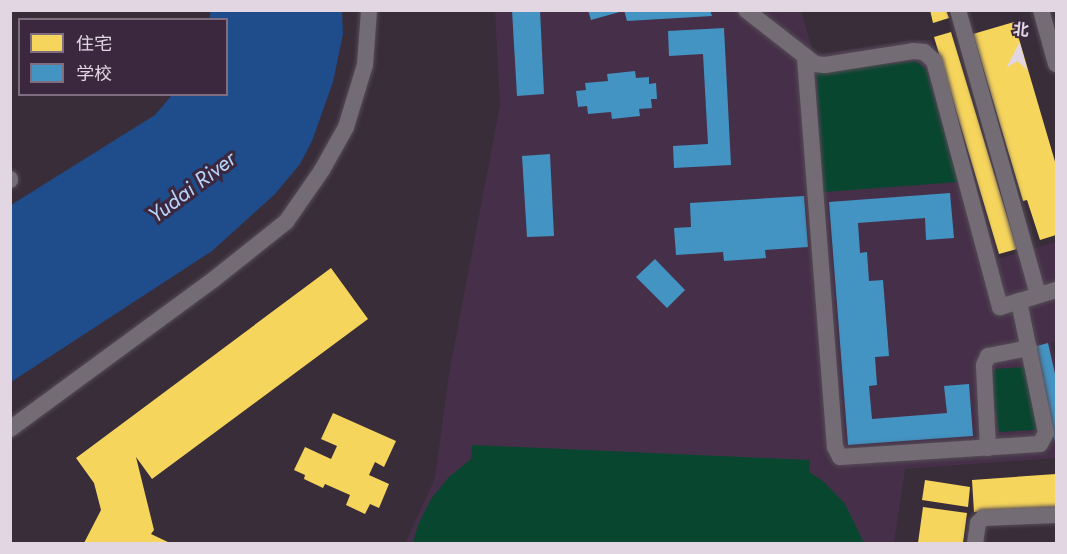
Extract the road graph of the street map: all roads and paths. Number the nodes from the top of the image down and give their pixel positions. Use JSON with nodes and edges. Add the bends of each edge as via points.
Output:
{"nodes":[{"id":1,"x":369,"y":10,"type":"edge"},
{"id":2,"x":746,"y":10,"type":"edge"},
{"id":3,"x":958,"y":10,"type":"edge"},
{"id":4,"x":1041,"y":10,"type":"edge"},
{"id":5,"x":805,"y":58,"type":"junction"},
{"id":6,"x":1056,"y":64,"type":"edge"},
{"id":7,"x":1056,"y":290,"type":"edge"},
{"id":8,"x":1038,"y":295,"type":"junction"},
{"id":9,"x":1019,"y":301,"type":"junction"},
{"id":10,"x":1029,"y":348,"type":"junction"},
{"id":11,"x":10,"y":429,"type":"edge"},
{"id":12,"x":988,"y":448,"type":"junction"},
{"id":13,"x":1056,"y":515,"type":"edge"},
{"id":14,"x":975,"y":543,"type":"edge"}],
"edges":[{"from":1,"to":11,"type":"street","via":[[365,65],[346,127],[286,222]]},
{"from":2,"to":5,"type":"street"},
{"from":3,"to":8,"type":"street"},
{"from":4,"to":6,"type":"street"},
{"from":5,"to":9,"type":"street","via":[[825,65],[913,51],[924,52],[934,61],[1000,307]]},
{"from":5,"to":12,"type":"street","via":[[835,447],[840,457]]},
{"from":7,"to":8,"type":"street"},
{"from":8,"to":9,"type":"street"},
{"from":9,"to":10,"type":"street"},
{"from":10,"to":12,"type":"street","via":[[988,356],[984,365]]},
{"from":10,"to":12,"type":"street","via":[[1046,433],[1040,444]]},
{"from":13,"to":14,"type":"street","via":[[983,518],[978,523]]}]}
